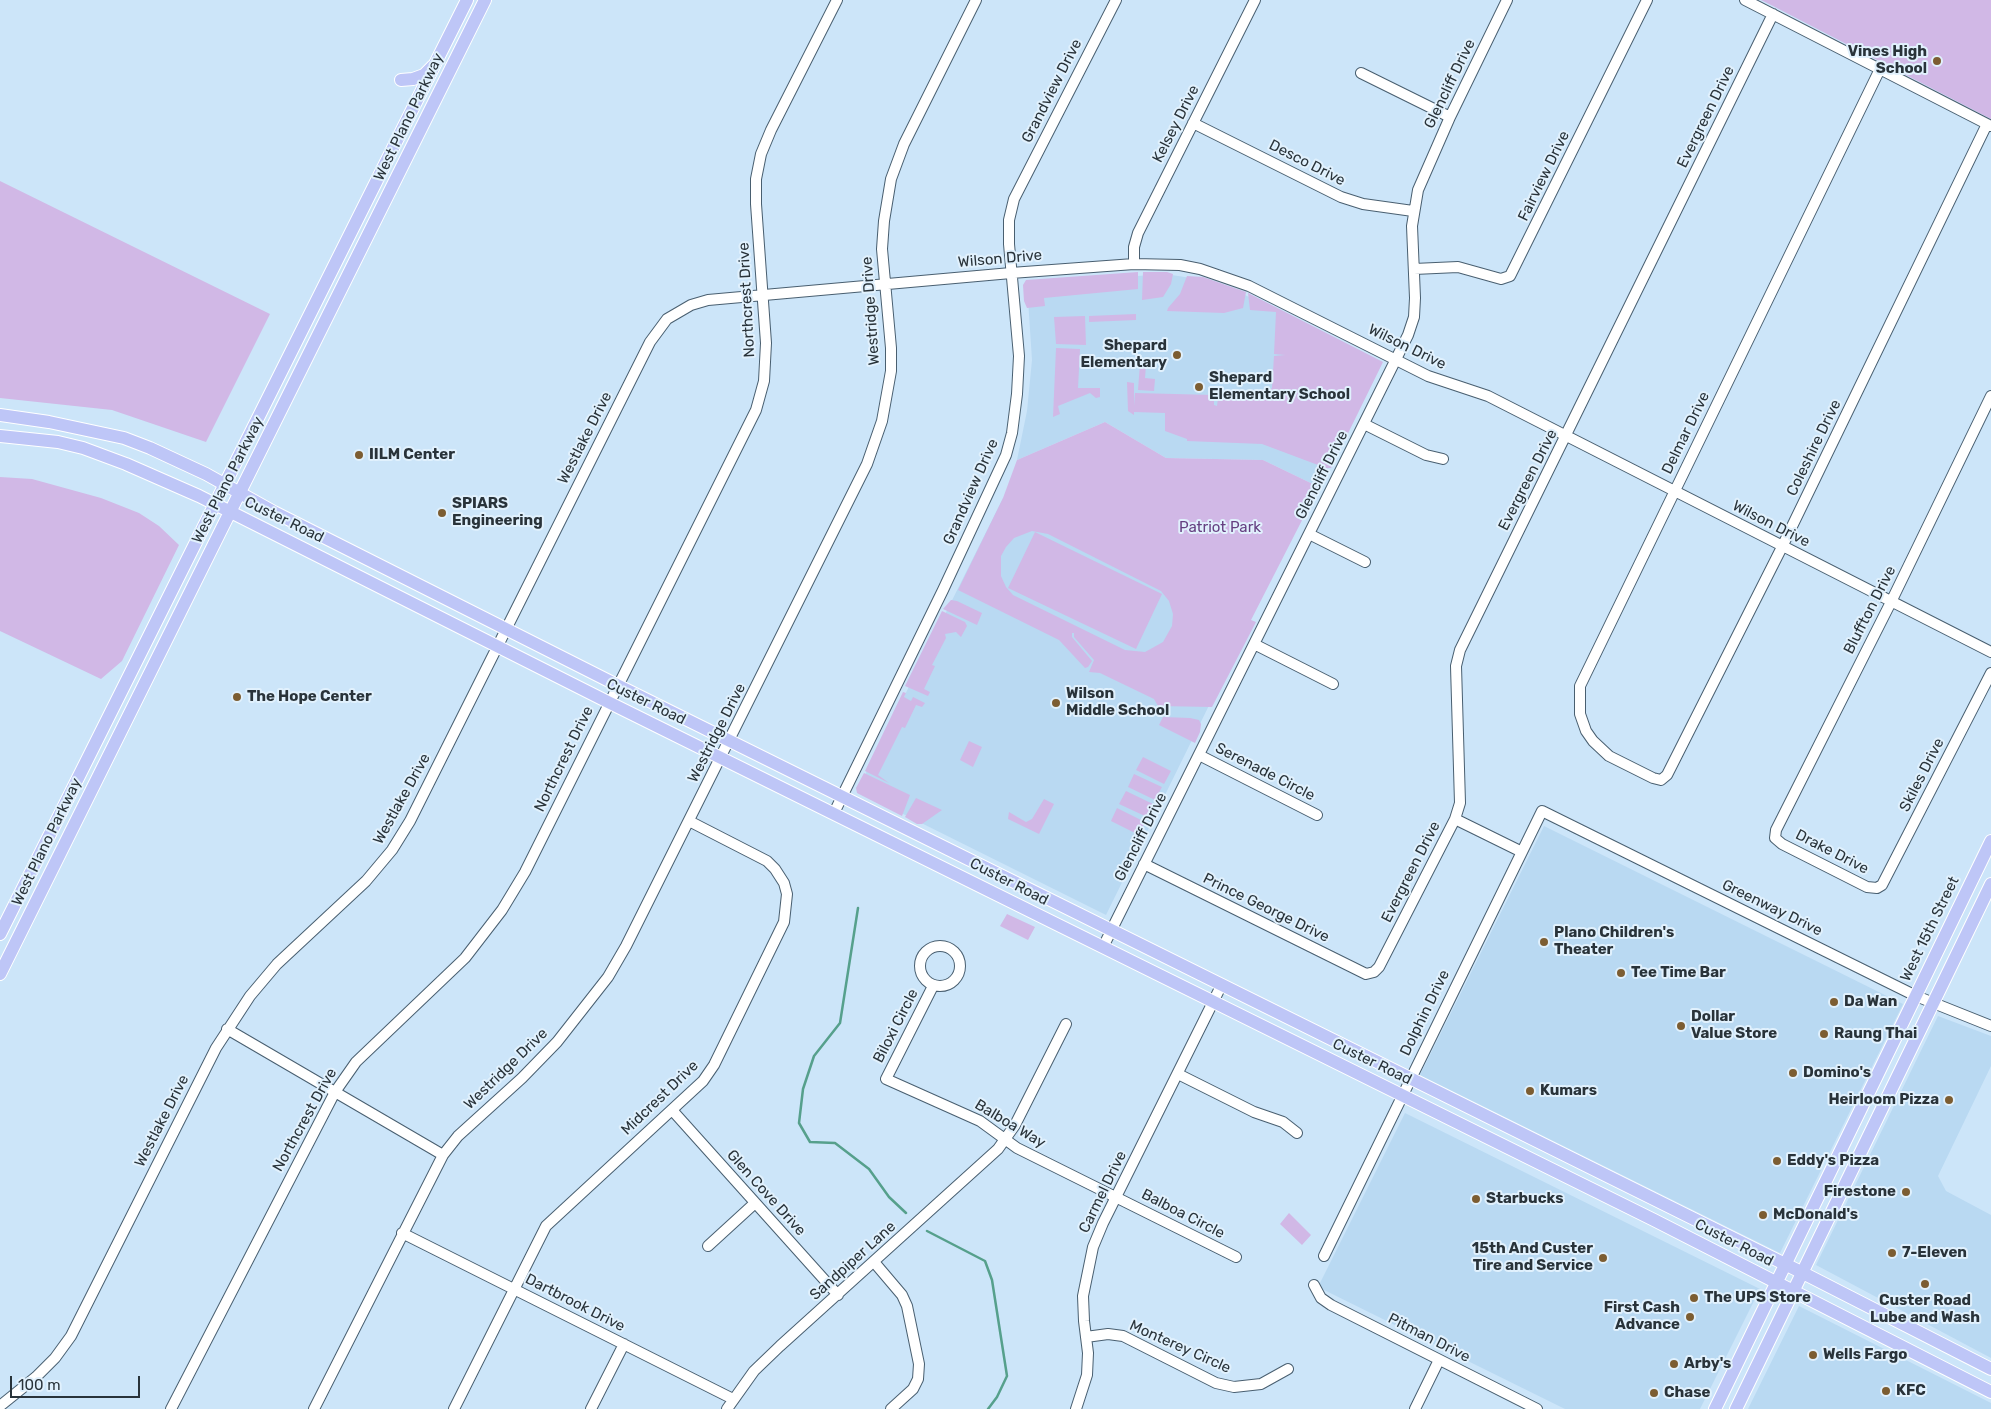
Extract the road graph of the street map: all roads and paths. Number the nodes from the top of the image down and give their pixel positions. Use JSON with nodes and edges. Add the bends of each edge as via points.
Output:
{"nodes":[{"id":1,"x":467,"y":0,"type":"edge"},
{"id":2,"x":486,"y":0,"type":"edge"},
{"id":3,"x":836,"y":0,"type":"edge"},
{"id":4,"x":976,"y":0,"type":"edge"},
{"id":5,"x":1116,"y":0,"type":"edge"},
{"id":6,"x":1255,"y":0,"type":"edge"},
{"id":7,"x":1507,"y":0,"type":"edge"},
{"id":8,"x":1647,"y":0,"type":"edge"},
{"id":9,"x":1745,"y":0,"type":"edge"},
{"id":10,"x":1773,"y":14,"type":"junction"},
{"id":11,"x":437,"y":63,"type":"junction"},
{"id":12,"x":1880,"y":69,"type":"junction"},
{"id":13,"x":1362,"y":73,"type":"dead end"},
{"id":14,"x":400,"y":80,"type":"dead end"},
{"id":15,"x":420,"y":96,"type":"junction"},
{"id":16,"x":435,"y":104,"type":"junction"},
{"id":17,"x":1450,"y":117,"type":"junction"},
{"id":18,"x":1193,"y":123,"type":"junction"},
{"id":19,"x":1989,"y":125,"type":"edge"},
{"id":20,"x":1413,"y":212,"type":"junction"},
{"id":21,"x":1134,"y":264,"type":"junction"},
{"id":22,"x":1414,"y":269,"type":"junction"},
{"id":23,"x":1011,"y":273,"type":"junction"},
{"id":24,"x":886,"y":285,"type":"junction"},
{"id":25,"x":763,"y":295,"type":"junction"},
{"id":26,"x":1396,"y":360,"type":"junction"},
{"id":27,"x":1991,"y":396,"type":"edge"},
{"id":28,"x":0,"y":415,"type":"edge"},
{"id":29,"x":1364,"y":424,"type":"junction"},
{"id":30,"x":0,"y":436,"type":"edge"},
{"id":31,"x":1567,"y":436,"type":"junction"},
{"id":32,"x":1443,"y":459,"type":"dead end"},
{"id":33,"x":226,"y":486,"type":"junction"},
{"id":34,"x":1674,"y":492,"type":"junction"},
{"id":35,"x":239,"y":494,"type":"junction"},
{"id":36,"x":216,"y":504,"type":"junction"},
{"id":37,"x":230,"y":511,"type":"junction"},
{"id":38,"x":1309,"y":534,"type":"junction"},
{"id":39,"x":1782,"y":547,"type":"junction"},
{"id":40,"x":1365,"y":562,"type":"dead end"},
{"id":41,"x":1892,"y":602,"type":"junction"},
{"id":42,"x":506,"y":629,"type":"junction"},
{"id":43,"x":1254,"y":644,"type":"junction"},
{"id":44,"x":498,"y":647,"type":"junction"},
{"id":45,"x":1991,"y":652,"type":"edge"},
{"id":46,"x":1991,"y":673,"type":"edge"},
{"id":47,"x":1333,"y":684,"type":"dead end"},
{"id":48,"x":617,"y":685,"type":"junction"},
{"id":49,"x":120,"y":692,"type":"junction"},
{"id":50,"x":608,"y":702,"type":"junction"},
{"id":51,"x":730,"y":740,"type":"junction"},
{"id":52,"x":1199,"y":755,"type":"junction"},
{"id":53,"x":721,"y":757,"type":"junction"},
{"id":54,"x":105,"y":762,"type":"junction"},
{"id":55,"x":1661,"y":780,"type":"joint"},
{"id":56,"x":842,"y":797,"type":"junction"},
{"id":57,"x":1542,"y":810,"type":"joint"},
{"id":58,"x":834,"y":813,"type":"junction"},
{"id":59,"x":1318,"y":815,"type":"dead end"},
{"id":60,"x":1455,"y":819,"type":"junction"},
{"id":61,"x":689,"y":821,"type":"junction"},
{"id":62,"x":1775,"y":838,"type":"joint"},
{"id":63,"x":1991,"y":841,"type":"edge"},
{"id":64,"x":1522,"y":852,"type":"junction"},
{"id":65,"x":1144,"y":864,"type":"junction"},
{"id":66,"x":1991,"y":884,"type":"edge"},
{"id":67,"x":1877,"y":888,"type":"joint"},
{"id":68,"x":1111,"y":930,"type":"junction"},
{"id":69,"x":0,"y":934,"type":"edge"},
{"id":70,"x":1103,"y":948,"type":"junction"},
{"id":71,"x":1374,"y":972,"type":"joint"},
{"id":72,"x":0,"y":974,"type":"edge"},
{"id":73,"x":933,"y":986,"type":"junction"},
{"id":74,"x":1221,"y":986,"type":"junction"},
{"id":75,"x":1916,"y":996,"type":"junction"},
{"id":76,"x":1213,"y":1002,"type":"junction"},
{"id":77,"x":1933,"y":1003,"type":"junction"},
{"id":78,"x":1066,"y":1024,"type":"dead end"},
{"id":79,"x":1991,"y":1026,"type":"edge"},
{"id":80,"x":227,"y":1029,"type":"junction"},
{"id":81,"x":1178,"y":1074,"type":"junction"},
{"id":82,"x":886,"y":1079,"type":"joint"},
{"id":83,"x":1410,"y":1079,"type":"junction"},
{"id":84,"x":335,"y":1092,"type":"junction"},
{"id":85,"x":1402,"y":1095,"type":"junction"},
{"id":86,"x":672,"y":1110,"type":"junction"},
{"id":87,"x":1297,"y":1133,"type":"dead end"},
{"id":88,"x":1532,"y":1139,"type":"junction"},
{"id":89,"x":1006,"y":1140,"type":"junction"},
{"id":90,"x":443,"y":1155,"type":"junction"},
{"id":91,"x":1524,"y":1155,"type":"junction"},
{"id":92,"x":1116,"y":1198,"type":"junction"},
{"id":93,"x":756,"y":1203,"type":"junction"},
{"id":94,"x":1662,"y":1204,"type":"junction"},
{"id":95,"x":1654,"y":1220,"type":"junction"},
{"id":96,"x":402,"y":1233,"type":"junction"},
{"id":97,"x":708,"y":1246,"type":"dead end"},
{"id":98,"x":1324,"y":1256,"type":"dead end"},
{"id":99,"x":1236,"y":1257,"type":"dead end"},
{"id":100,"x":874,"y":1262,"type":"junction"},
{"id":101,"x":1786,"y":1264,"type":"junction"},
{"id":102,"x":1803,"y":1273,"type":"junction"},
{"id":103,"x":1777,"y":1283,"type":"junction"},
{"id":104,"x":1314,"y":1285,"type":"dead end"},
{"id":105,"x":514,"y":1289,"type":"junction"},
{"id":106,"x":1793,"y":1292,"type":"junction"},
{"id":107,"x":838,"y":1295,"type":"junction"},
{"id":108,"x":1086,"y":1337,"type":"junction"},
{"id":109,"x":1933,"y":1339,"type":"junction"},
{"id":110,"x":624,"y":1344,"type":"junction"},
{"id":111,"x":1923,"y":1358,"type":"junction"},
{"id":112,"x":1439,"y":1360,"type":"junction"},
{"id":113,"x":1288,"y":1369,"type":"dead end"},
{"id":114,"x":1991,"y":1369,"type":"edge"},
{"id":115,"x":1991,"y":1392,"type":"edge"},
{"id":116,"x":733,"y":1399,"type":"junction"},
{"id":117,"x":0,"y":1406,"type":"edge"},
{"id":118,"x":172,"y":1409,"type":"edge"},
{"id":119,"x":314,"y":1409,"type":"edge"},
{"id":120,"x":454,"y":1409,"type":"edge"},
{"id":121,"x":591,"y":1409,"type":"edge"},
{"id":122,"x":727,"y":1409,"type":"edge"},
{"id":123,"x":891,"y":1409,"type":"edge"},
{"id":124,"x":1076,"y":1409,"type":"edge"},
{"id":125,"x":1415,"y":1409,"type":"edge"},
{"id":126,"x":1537,"y":1409,"type":"edge"},
{"id":127,"x":1715,"y":1409,"type":"edge"},
{"id":128,"x":1736,"y":1409,"type":"edge"}],
"edges":[{"from":1,"to":11,"type":"main road","name":"West Plano Parkway"},
{"from":2,"to":16,"type":"main road","name":"West Plano Parkway"},
{"from":3,"to":25,"type":"street","name":"Northcrest Drive","via":[[762,154],[756,179],[756,204]]},
{"from":4,"to":24,"type":"street","name":"Westridge Drive","via":[[897,161],[884,221],[882,249]]},
{"from":5,"to":23,"type":"street","name":"Grandview Drive","via":[[1014,199],[1009,220]]},
{"from":6,"to":18,"type":"street","name":"Kelsey Drive"},
{"from":7,"to":17,"type":"street","name":"Glencliff Drive"},
{"from":8,"to":22,"type":"street","name":"Fairview Drive","via":[[1510,276],[1494,277],[1458,266]]},
{"from":9,"to":10,"type":"street"},
{"from":10,"to":12,"type":"street"},
{"from":10,"to":31,"type":"street","name":"Evergreen Drive"},
{"from":11,"to":14,"type":"main road","via":[[424,75]]},
{"from":11,"to":15,"type":"main road","name":"West Plano Parkway"},
{"from":12,"to":19,"type":"street"},
{"from":12,"to":34,"type":"street","name":"Delmar Drive"},
{"from":13,"to":17,"type":"street"},
{"from":15,"to":16,"type":"main road"},
{"from":15,"to":33,"type":"main road","name":"West Plano Parkway"},
{"from":16,"to":35,"type":"main road","name":"West Plano Parkway"},
{"from":17,"to":20,"type":"street","name":"Glencliff Drive","via":[[1423,176]]},
{"from":18,"to":20,"type":"street","name":"Desco Drive","via":[[1341,197]]},
{"from":18,"to":21,"type":"street","name":"Kelsey Drive","via":[[1138,233]]},
{"from":19,"to":39,"type":"street","name":"Coleshire Drive"},
{"from":20,"to":22,"type":"street","name":"Glencliff Drive"},
{"from":21,"to":23,"type":"street","name":"Wilson Drive"},
{"from":21,"to":26,"type":"street","name":"Wilson Drive","via":[[1180,265],[1223,275]]},
{"from":22,"to":26,"type":"street","name":"Glencliff Drive","via":[[1414,317]]},
{"from":23,"to":24,"type":"street","name":"Wilson Drive"},
{"from":23,"to":56,"type":"street","name":"Grandview Drive","via":[[1019,356],[1013,424],[1006,455]]},
{"from":24,"to":25,"type":"street","name":"Wilson Drive"},
{"from":24,"to":51,"type":"street","name":"Westridge Drive","via":[[891,371],[875,442]]},
{"from":25,"to":42,"type":"street","name":"Westlake Drive","via":[[708,300],[691,305],[659,328]]},
{"from":25,"to":48,"type":"street","name":"Northcrest Drive","via":[[766,362],[756,410]]},
{"from":26,"to":29,"type":"street","name":"Glencliff Drive"},
{"from":26,"to":31,"type":"street","name":"Wilson Drive","via":[[1428,376],[1488,396]]},
{"from":27,"to":41,"type":"street","name":"Bluffton Drive"},
{"from":28,"to":33,"type":"main road","name":"Custer Road","via":[[124,438]]},
{"from":29,"to":32,"type":"street","via":[[1426,455]]},
{"from":29,"to":38,"type":"street","name":"Glencliff Drive"},
{"from":30,"to":36,"type":"main road","name":"Custer Road","via":[[82,448]]},
{"from":31,"to":34,"type":"street","name":"Wilson Drive"},
{"from":31,"to":60,"type":"street","name":"Evergreen Drive","via":[[1457,658],[1462,793]]},
{"from":33,"to":35,"type":"main road","name":"Custer Road"},
{"from":33,"to":36,"type":"main road","name":"West Plano Parkway"},
{"from":34,"to":39,"type":"street","name":"Wilson Drive"},
{"from":34,"to":55,"type":"street","name":"Delmar Drive","via":[[1584,675],[1578,696],[1582,723],[1601,749]]},
{"from":35,"to":37,"type":"main road","name":"West Plano Parkway"},
{"from":35,"to":42,"type":"main road","name":"Custer Road"},
{"from":36,"to":37,"type":"main road","name":"Custer Road"},
{"from":36,"to":49,"type":"main road","name":"West Plano Parkway"},
{"from":37,"to":44,"type":"main road","name":"Custer Road"},
{"from":37,"to":54,"type":"main road","name":"West Plano Parkway"},
{"from":38,"to":40,"type":"street"},
{"from":38,"to":43,"type":"street","name":"Glencliff Drive"},
{"from":39,"to":41,"type":"street","name":"Wilson Drive"},
{"from":39,"to":55,"type":"street","name":"Coleshire Drive","via":[[1667,775]]},
{"from":41,"to":45,"type":"street","name":"Wilson Drive"},
{"from":41,"to":62,"type":"street","name":"Bluffton Drive","via":[[1776,830]]},
{"from":42,"to":44,"type":"street","name":"Westlake Drive"},
{"from":42,"to":48,"type":"main road","name":"Custer Road"},
{"from":43,"to":47,"type":"street"},
{"from":43,"to":52,"type":"street","name":"Glencliff Drive"},
{"from":44,"to":50,"type":"main road","name":"Custer Road"},
{"from":44,"to":80,"type":"street","name":"Westlake Drive","via":[[410,821],[392,850],[366,882],[277,964]]},
{"from":46,"to":67,"type":"street","name":"Skiles Drive","via":[[1886,880]]},
{"from":48,"to":50,"type":"street","name":"Northcrest Drive"},
{"from":48,"to":51,"type":"main road","name":"Custer Road"},
{"from":49,"to":54,"type":"main road","via":[[101,744]]},
{"from":49,"to":69,"type":"main road","name":"West Plano Parkway"},
{"from":50,"to":53,"type":"main road","name":"Custer Road"},
{"from":50,"to":84,"type":"street","name":"Northcrest Drive","via":[[525,872],[502,910],[465,958],[356,1062]]},
{"from":51,"to":53,"type":"street","name":"Westridge Drive"},
{"from":51,"to":56,"type":"main road","name":"Custer Road"},
{"from":52,"to":59,"type":"street","name":"Serenade Circle"},
{"from":52,"to":65,"type":"street","name":"Glencliff Drive"},
{"from":53,"to":58,"type":"main road","name":"Custer Road"},
{"from":53,"to":61,"type":"street","name":"Westridge Drive"},
{"from":54,"to":72,"type":"main road","name":"West Plano Parkway"},
{"from":56,"to":58,"type":"street","name":"Grandview Drive"},
{"from":56,"to":68,"type":"main road","name":"Custer Road"},
{"from":57,"to":64,"type":"street","name":"Dolphin Drive"},
{"from":57,"to":75,"type":"street","name":"Greenway Drive"},
{"from":58,"to":70,"type":"main road","name":"Custer Road"},
{"from":60,"to":64,"type":"street"},
{"from":60,"to":71,"type":"street","name":"Evergreen Drive","via":[[1379,968]]},
{"from":61,"to":86,"type":"street","name":"Midcrest Drive","via":[[767,861],[784,883],[788,905],[784,922],[714,1065],[703,1081]]},
{"from":61,"to":90,"type":"street","name":"Westridge Drive","via":[[626,946],[583,1010],[529,1071],[458,1136]]},
{"from":62,"to":67,"type":"street","name":"Drake Drive","via":[[1867,887]]},
{"from":63,"to":75,"type":"main road","name":"West 15th Street"},
{"from":64,"to":83,"type":"street","name":"Dolphin Drive"},
{"from":65,"to":68,"type":"street","name":"Glencliff Drive"},
{"from":65,"to":71,"type":"street","name":"Prince George Drive","via":[[1366,974]]},
{"from":66,"to":77,"type":"main road"},
{"from":68,"to":70,"type":"street","name":"Glencliff Drive"},
{"from":68,"to":74,"type":"main road","name":"Custer Road"},
{"from":70,"to":76,"type":"main road","name":"Custer Road"},
{"from":73,"to":73,"type":"street","name":"Biloxi Circle","via":[[949,985],[959,973],[958,957],[946,947],[930,948],[920,960],[921,976]]},
{"from":73,"to":82,"type":"street","name":"Biloxi Circle"},
{"from":74,"to":76,"type":"street","name":"Carmel Drive"},
{"from":74,"to":83,"type":"main road","name":"Custer Road"},
{"from":75,"to":77,"type":"street","name":"Greenway Drive"},
{"from":75,"to":101,"type":"main road","name":"West 15th Street"},
{"from":76,"to":81,"type":"street","name":"Carmel Drive"},
{"from":76,"to":85,"type":"main road","name":"Custer Road"},
{"from":77,"to":79,"type":"street","name":"Greenway Drive"},
{"from":77,"to":102,"type":"main road"},
{"from":78,"to":89,"type":"street","name":"Sandpiper Lane"},
{"from":80,"to":84,"type":"street"},
{"from":80,"to":117,"type":"street","name":"Westlake Drive","via":[[71,1336],[36,1378]]},
{"from":81,"to":87,"type":"street","via":[[1254,1112],[1283,1122]]},
{"from":81,"to":92,"type":"street","name":"Carmel Drive"},
{"from":82,"to":89,"type":"street","name":"Balboa Way","via":[[980,1120]]},
{"from":83,"to":85,"type":"street","name":"Dolphin Drive"},
{"from":83,"to":88,"type":"main road","name":"Custer Road"},
{"from":84,"to":90,"type":"street"},
{"from":84,"to":118,"type":"street","name":"Northcrest Drive"},
{"from":85,"to":91,"type":"main road","name":"Custer Road"},
{"from":85,"to":98,"type":"street","name":"Dolphin Drive"},
{"from":86,"to":93,"type":"street","name":"Glen Cove Drive"},
{"from":86,"to":105,"type":"street","name":"Midcrest Drive","via":[[553,1218]]},
{"from":88,"to":91,"type":"main road"},
{"from":88,"to":94,"type":"main road","name":"Custer Road"},
{"from":89,"to":92,"type":"street","name":"Balboa Way"},
{"from":89,"to":100,"type":"street","name":"Sandpiper Lane"},
{"from":90,"to":96,"type":"street","name":"Westridge Drive"},
{"from":91,"to":95,"type":"main road","name":"Custer Road"},
{"from":92,"to":99,"type":"street","name":"Balboa Circle"},
{"from":92,"to":108,"type":"street","name":"Carmel Drive","via":[[1103,1223],[1087,1269],[1083,1296]]},
{"from":93,"to":97,"type":"street"},
{"from":93,"to":107,"type":"street","name":"Glen Cove Drive"},
{"from":94,"to":95,"type":"main road"},
{"from":94,"to":101,"type":"main road","name":"Custer Road"},
{"from":95,"to":103,"type":"main road","name":"Custer Road"},
{"from":96,"to":105,"type":"street","name":"Dartbrook Drive"},
{"from":96,"to":119,"type":"street","name":"Westridge Drive"},
{"from":100,"to":107,"type":"street","name":"Sandpiper Lane"},
{"from":100,"to":123,"type":"street","via":[[895,1285],[908,1306],[919,1364],[918,1379],[913,1389]]},
{"from":101,"to":102,"type":"main road","name":"Custer Road"},
{"from":101,"to":103,"type":"main road","name":"West 15th Street"},
{"from":102,"to":106,"type":"main road"},
{"from":102,"to":109,"type":"main road","name":"Custer Road"},
{"from":103,"to":106,"type":"main road","name":"Custer Road"},
{"from":103,"to":127,"type":"main road","name":"West 15th Street"},
{"from":104,"to":112,"type":"street","name":"Pitman Drive","via":[[1321,1298],[1331,1305]]},
{"from":105,"to":110,"type":"street","name":"Dartbrook Drive"},
{"from":105,"to":120,"type":"street","name":"Midcrest Drive"},
{"from":106,"to":111,"type":"main road","name":"Custer Road"},
{"from":106,"to":128,"type":"main road"},
{"from":107,"to":116,"type":"street","name":"Sandpiper Lane","via":[[754,1372]]},
{"from":108,"to":113,"type":"street","name":"Monterey Circle","via":[[1123,1336],[1216,1383],[1234,1387],[1261,1384]]},
{"from":108,"to":124,"type":"street","name":"Carmel Drive","via":[[1087,1375]]},
{"from":109,"to":111,"type":"main road"},
{"from":109,"to":114,"type":"main road","name":"Custer Road"},
{"from":110,"to":116,"type":"street","name":"Dartbrook Drive"},
{"from":110,"to":121,"type":"street"},
{"from":111,"to":115,"type":"main road","name":"Custer Road"},
{"from":112,"to":125,"type":"street"},
{"from":112,"to":126,"type":"street","name":"Pitman Drive"},
{"from":116,"to":122,"type":"street","name":"Sandpiper Lane"}]}
